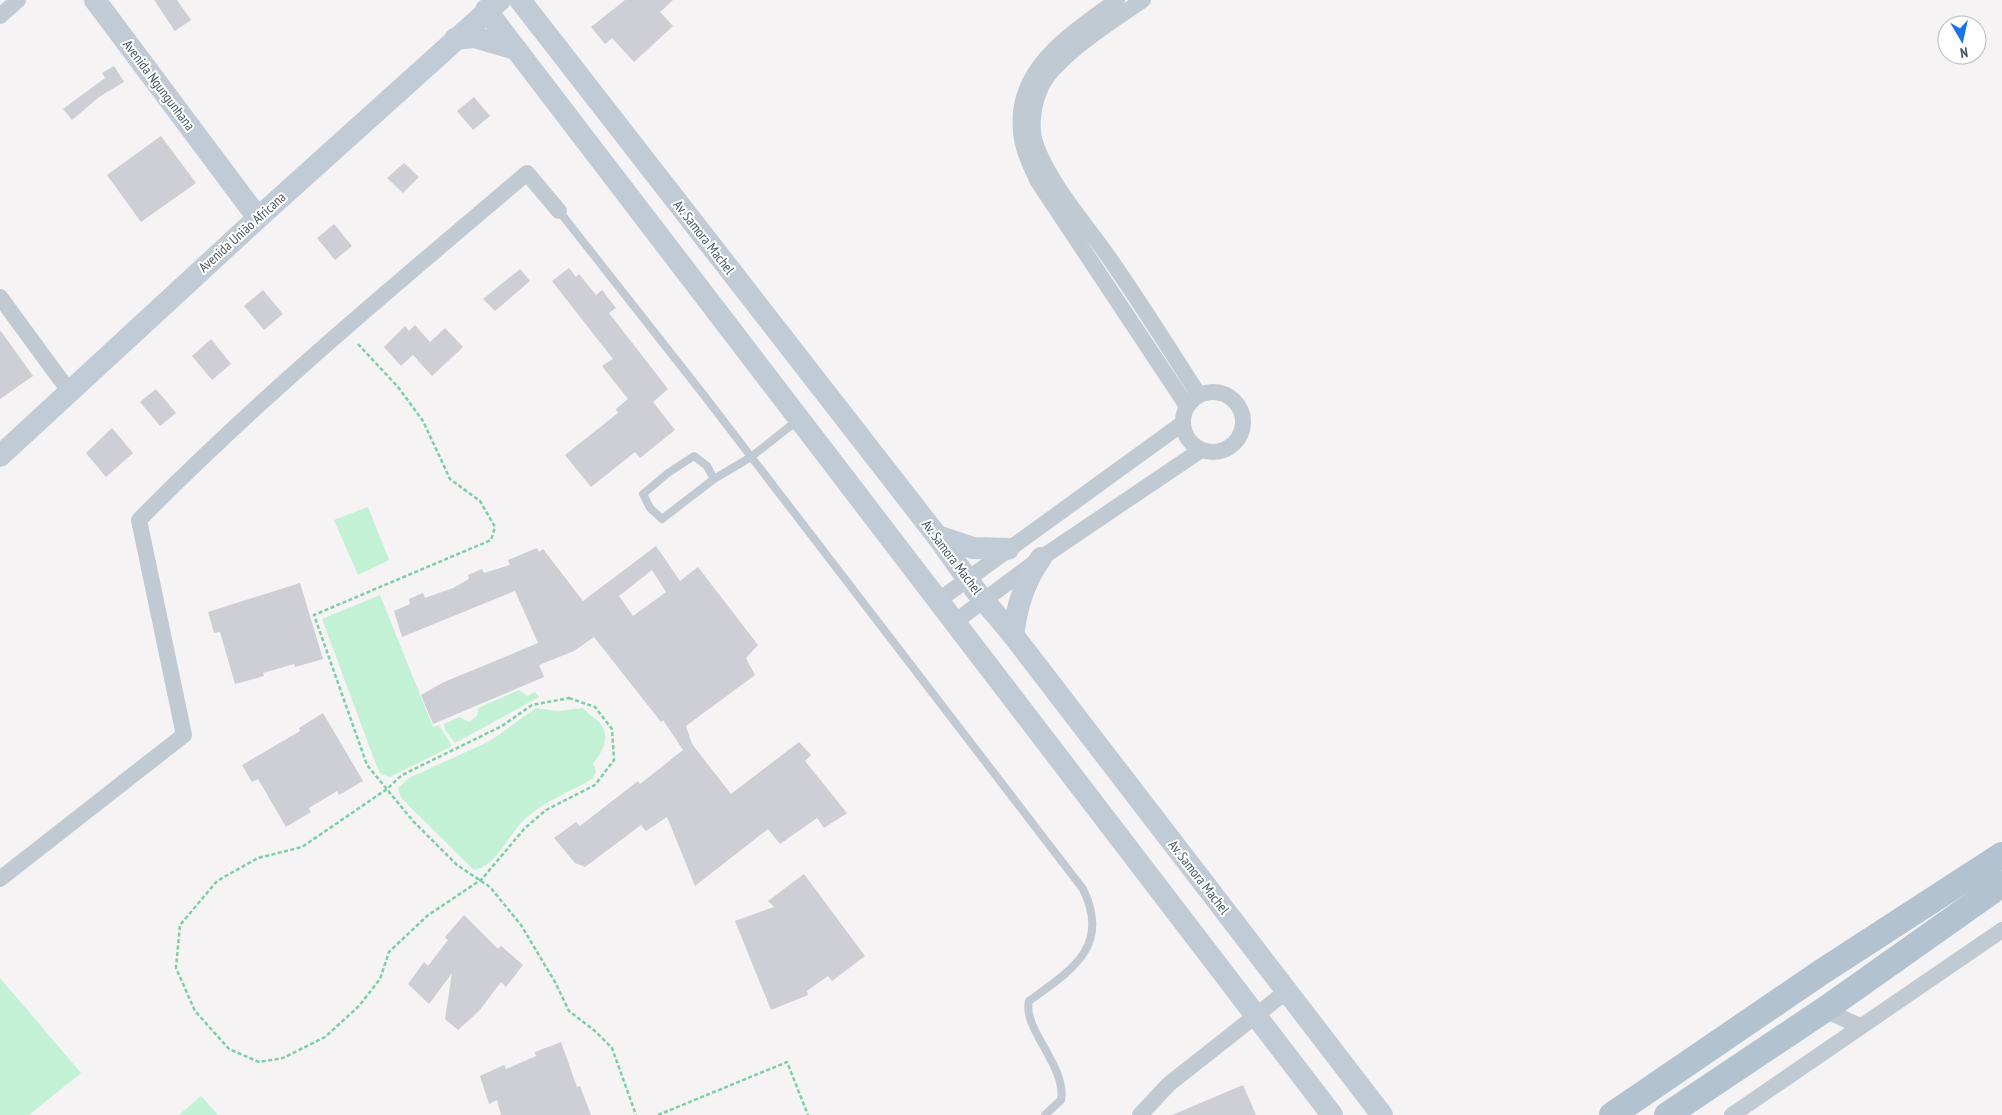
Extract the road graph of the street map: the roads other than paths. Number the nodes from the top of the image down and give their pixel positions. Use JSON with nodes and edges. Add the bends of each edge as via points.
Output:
{"nodes":[{"id":1,"x":18,"y":0,"type":"edge"},
{"id":2,"x":95,"y":0,"type":"edge"},
{"id":3,"x":520,"y":0,"type":"edge"},
{"id":4,"x":536,"y":0,"type":"edge"},
{"id":5,"x":1117,"y":0,"type":"edge"},
{"id":6,"x":1143,"y":0,"type":"edge"},
{"id":7,"x":493,"y":5,"type":"edge"},
{"id":8,"x":0,"y":16,"type":"edge"},
{"id":9,"x":540,"y":26,"type":"junction"},
{"id":10,"x":455,"y":39,"type":"junction"},
{"id":11,"x":516,"y":49,"type":"junction"},
{"id":12,"x":559,"y":211,"type":"joint"},
{"id":13,"x":258,"y":218,"type":"junction"},
{"id":14,"x":0,"y":297,"type":"edge"},
{"id":15,"x":69,"y":391,"type":"junction"},
{"id":16,"x":1200,"y":395,"type":"junction"},
{"id":17,"x":1187,"y":406,"type":"junction"},
{"id":18,"x":800,"y":418,"type":"junction"},
{"id":19,"x":1183,"y":423,"type":"junction"},
{"id":20,"x":1201,"y":450,"type":"junction"},
{"id":21,"x":0,"y":456,"type":"edge"},
{"id":22,"x":751,"y":457,"type":"junction"},
{"id":23,"x":714,"y":479,"type":"junction"},
{"id":24,"x":937,"y":536,"type":"junction"},
{"id":25,"x":1008,"y":549,"type":"junction"},
{"id":26,"x":1041,"y":558,"type":"junction"},
{"id":27,"x":968,"y":580,"type":"junction"},
{"id":28,"x":939,"y":600,"type":"junction"},
{"id":29,"x":985,"y":601,"type":"junction"},
{"id":30,"x":956,"y":621,"type":"junction"},
{"id":31,"x":1013,"y":635,"type":"junction"},
{"id":32,"x":2002,"y":855,"type":"edge"},
{"id":33,"x":0,"y":878,"type":"edge"},
{"id":34,"x":2002,"y":884,"type":"edge"},
{"id":35,"x":2002,"y":930,"type":"edge"},
{"id":36,"x":1287,"y":991,"type":"junction"},
{"id":37,"x":1824,"y":1010,"type":"junction"},
{"id":38,"x":1256,"y":1016,"type":"junction"},
{"id":39,"x":1860,"y":1026,"type":"junction"},
{"id":40,"x":1045,"y":1115,"type":"edge"},
{"id":41,"x":1140,"y":1115,"type":"edge"},
{"id":42,"x":1332,"y":1115,"type":"edge"},
{"id":43,"x":1382,"y":1115,"type":"edge"},
{"id":44,"x":1612,"y":1115,"type":"edge"},
{"id":45,"x":1667,"y":1115,"type":"edge"},
{"id":46,"x":1732,"y":1115,"type":"edge"}],
"edges":[{"from":1,"to":8,"type":"street"},
{"from":2,"to":13,"type":"main road","name":"Avenida Ngungunhana"},
{"from":3,"to":9,"type":"main road","name":"Av. Samora Machel"},
{"from":4,"to":9,"type":"main road"},
{"from":5,"to":17,"type":"street","via":[[1058,44],[1039,66],[1024,92],[1021,118],[1024,148],[1037,180]]},
{"from":6,"to":16,"type":"street","via":[[1098,31],[1055,68],[1043,84],[1033,122],[1036,146],[1051,175]]},
{"from":7,"to":10,"type":"main road","name":"Avenida União Africana"},
{"from":7,"to":11,"type":"main road"},
{"from":9,"to":24,"type":"main road","name":"Av. Samora Machel"},
{"from":10,"to":11,"type":"main road","via":[[474,37]]},
{"from":10,"to":13,"type":"main road","name":"Avenida União Africana"},
{"from":11,"to":18,"type":"main road"},
{"from":12,"to":22,"type":"lane"},
{"from":12,"to":33,"type":"street","via":[[527,173],[201,457],[139,520],[184,735]]},
{"from":13,"to":15,"type":"main road","name":"Avenida União Africana"},
{"from":14,"to":15,"type":"street"},
{"from":15,"to":21,"type":"main road","name":"Avenida União Africana"},
{"from":16,"to":17,"type":"street"},
{"from":16,"to":20,"type":"street","via":[[1216,392],[1232,398],[1242,412],[1243,429],[1234,444],[1218,452]]},
{"from":17,"to":19,"type":"street"},
{"from":18,"to":22,"type":"lane"},
{"from":18,"to":28,"type":"main road"},
{"from":19,"to":20,"type":"street","via":[[1188,439]]},
{"from":19,"to":25,"type":"street"},
{"from":20,"to":26,"type":"street"},
{"from":22,"to":23,"type":"lane"},
{"from":22,"to":40,"type":"lane","via":[[1083,890],[1092,908],[1093,934],[1085,952],[1028,1004],[1035,1027],[1062,1081],[1061,1100]]},
{"from":23,"to":23,"type":"lane","via":[[662,519],[650,508],[643,494],[694,456],[707,466]]},
{"from":24,"to":25,"type":"main road","via":[[973,548]]},
{"from":24,"to":27,"type":"main road","name":"Av. Samora Machel"},
{"from":25,"to":27,"type":"street"},
{"from":26,"to":29,"type":"street"},
{"from":26,"to":31,"type":"main road","via":[[1028,576],[1022,592]]},
{"from":27,"to":28,"type":"street"},
{"from":27,"to":29,"type":"main road","name":"Av. Samora Machel"},
{"from":28,"to":30,"type":"main road"},
{"from":29,"to":30,"type":"street"},
{"from":29,"to":31,"type":"main road","name":"Av. Samora Machel"},
{"from":30,"to":38,"type":"main road"},
{"from":31,"to":36,"type":"main road","name":"Av. Samora Machel"},
{"from":32,"to":44,"type":"main road","via":[[1820,973]]},
{"from":34,"to":37,"type":"main road"},
{"from":35,"to":39,"type":"street"},
{"from":36,"to":38,"type":"street"},
{"from":36,"to":43,"type":"main road","name":"Av. Samora Machel"},
{"from":37,"to":39,"type":"street"},
{"from":37,"to":45,"type":"main road"},
{"from":38,"to":41,"type":"street","via":[[1169,1084]]},
{"from":38,"to":42,"type":"main road"},
{"from":39,"to":46,"type":"street"}]}
